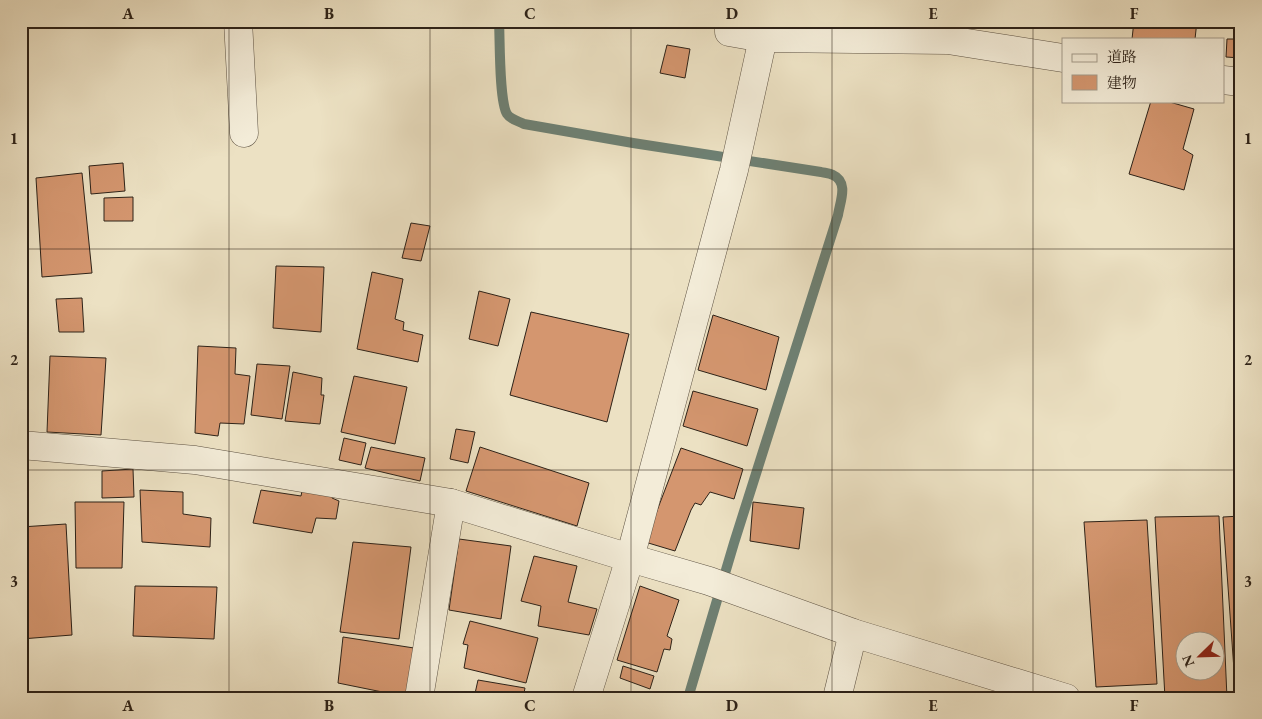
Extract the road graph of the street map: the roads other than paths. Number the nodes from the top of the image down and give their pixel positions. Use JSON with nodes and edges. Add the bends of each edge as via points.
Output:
{"nodes":[{"id":1,"x":238,"y":21,"type":"edge"},
{"id":2,"x":729,"y":21,"type":"edge"},
{"id":3,"x":763,"y":38,"type":"junction"},
{"id":4,"x":1062,"y":58,"type":"edge"},
{"id":5,"x":1224,"y":80,"type":"edge"},
{"id":6,"x":1241,"y":82,"type":"edge"},
{"id":7,"x":244,"y":133,"type":"dead end"},
{"id":8,"x":21,"y":445,"type":"edge"},
{"id":9,"x":451,"y":503,"type":"junction"},
{"id":10,"x":630,"y":558,"type":"junction"},
{"id":11,"x":853,"y":633,"type":"junction"},
{"id":12,"x":419,"y":698,"type":"edge"},
{"id":13,"x":586,"y":698,"type":"edge"},
{"id":14,"x":837,"y":698,"type":"edge"},
{"id":15,"x":1066,"y":698,"type":"edge"}],
"edges":[{"from":1,"to":7,"type":"street"},
{"from":2,"to":3,"type":"street","via":[[729,32]]},
{"from":3,"to":4,"type":"street","via":[[948,40]]},
{"from":3,"to":10,"type":"street","via":[[736,157]]},
{"from":5,"to":6,"type":"street"},
{"from":8,"to":9,"type":"street","via":[[195,460]]},
{"from":9,"to":10,"type":"street"},
{"from":9,"to":12,"type":"street"},
{"from":10,"to":11,"type":"street","via":[[734,589]]},
{"from":10,"to":13,"type":"street"},
{"from":11,"to":14,"type":"street"},
{"from":11,"to":15,"type":"street"}]}
